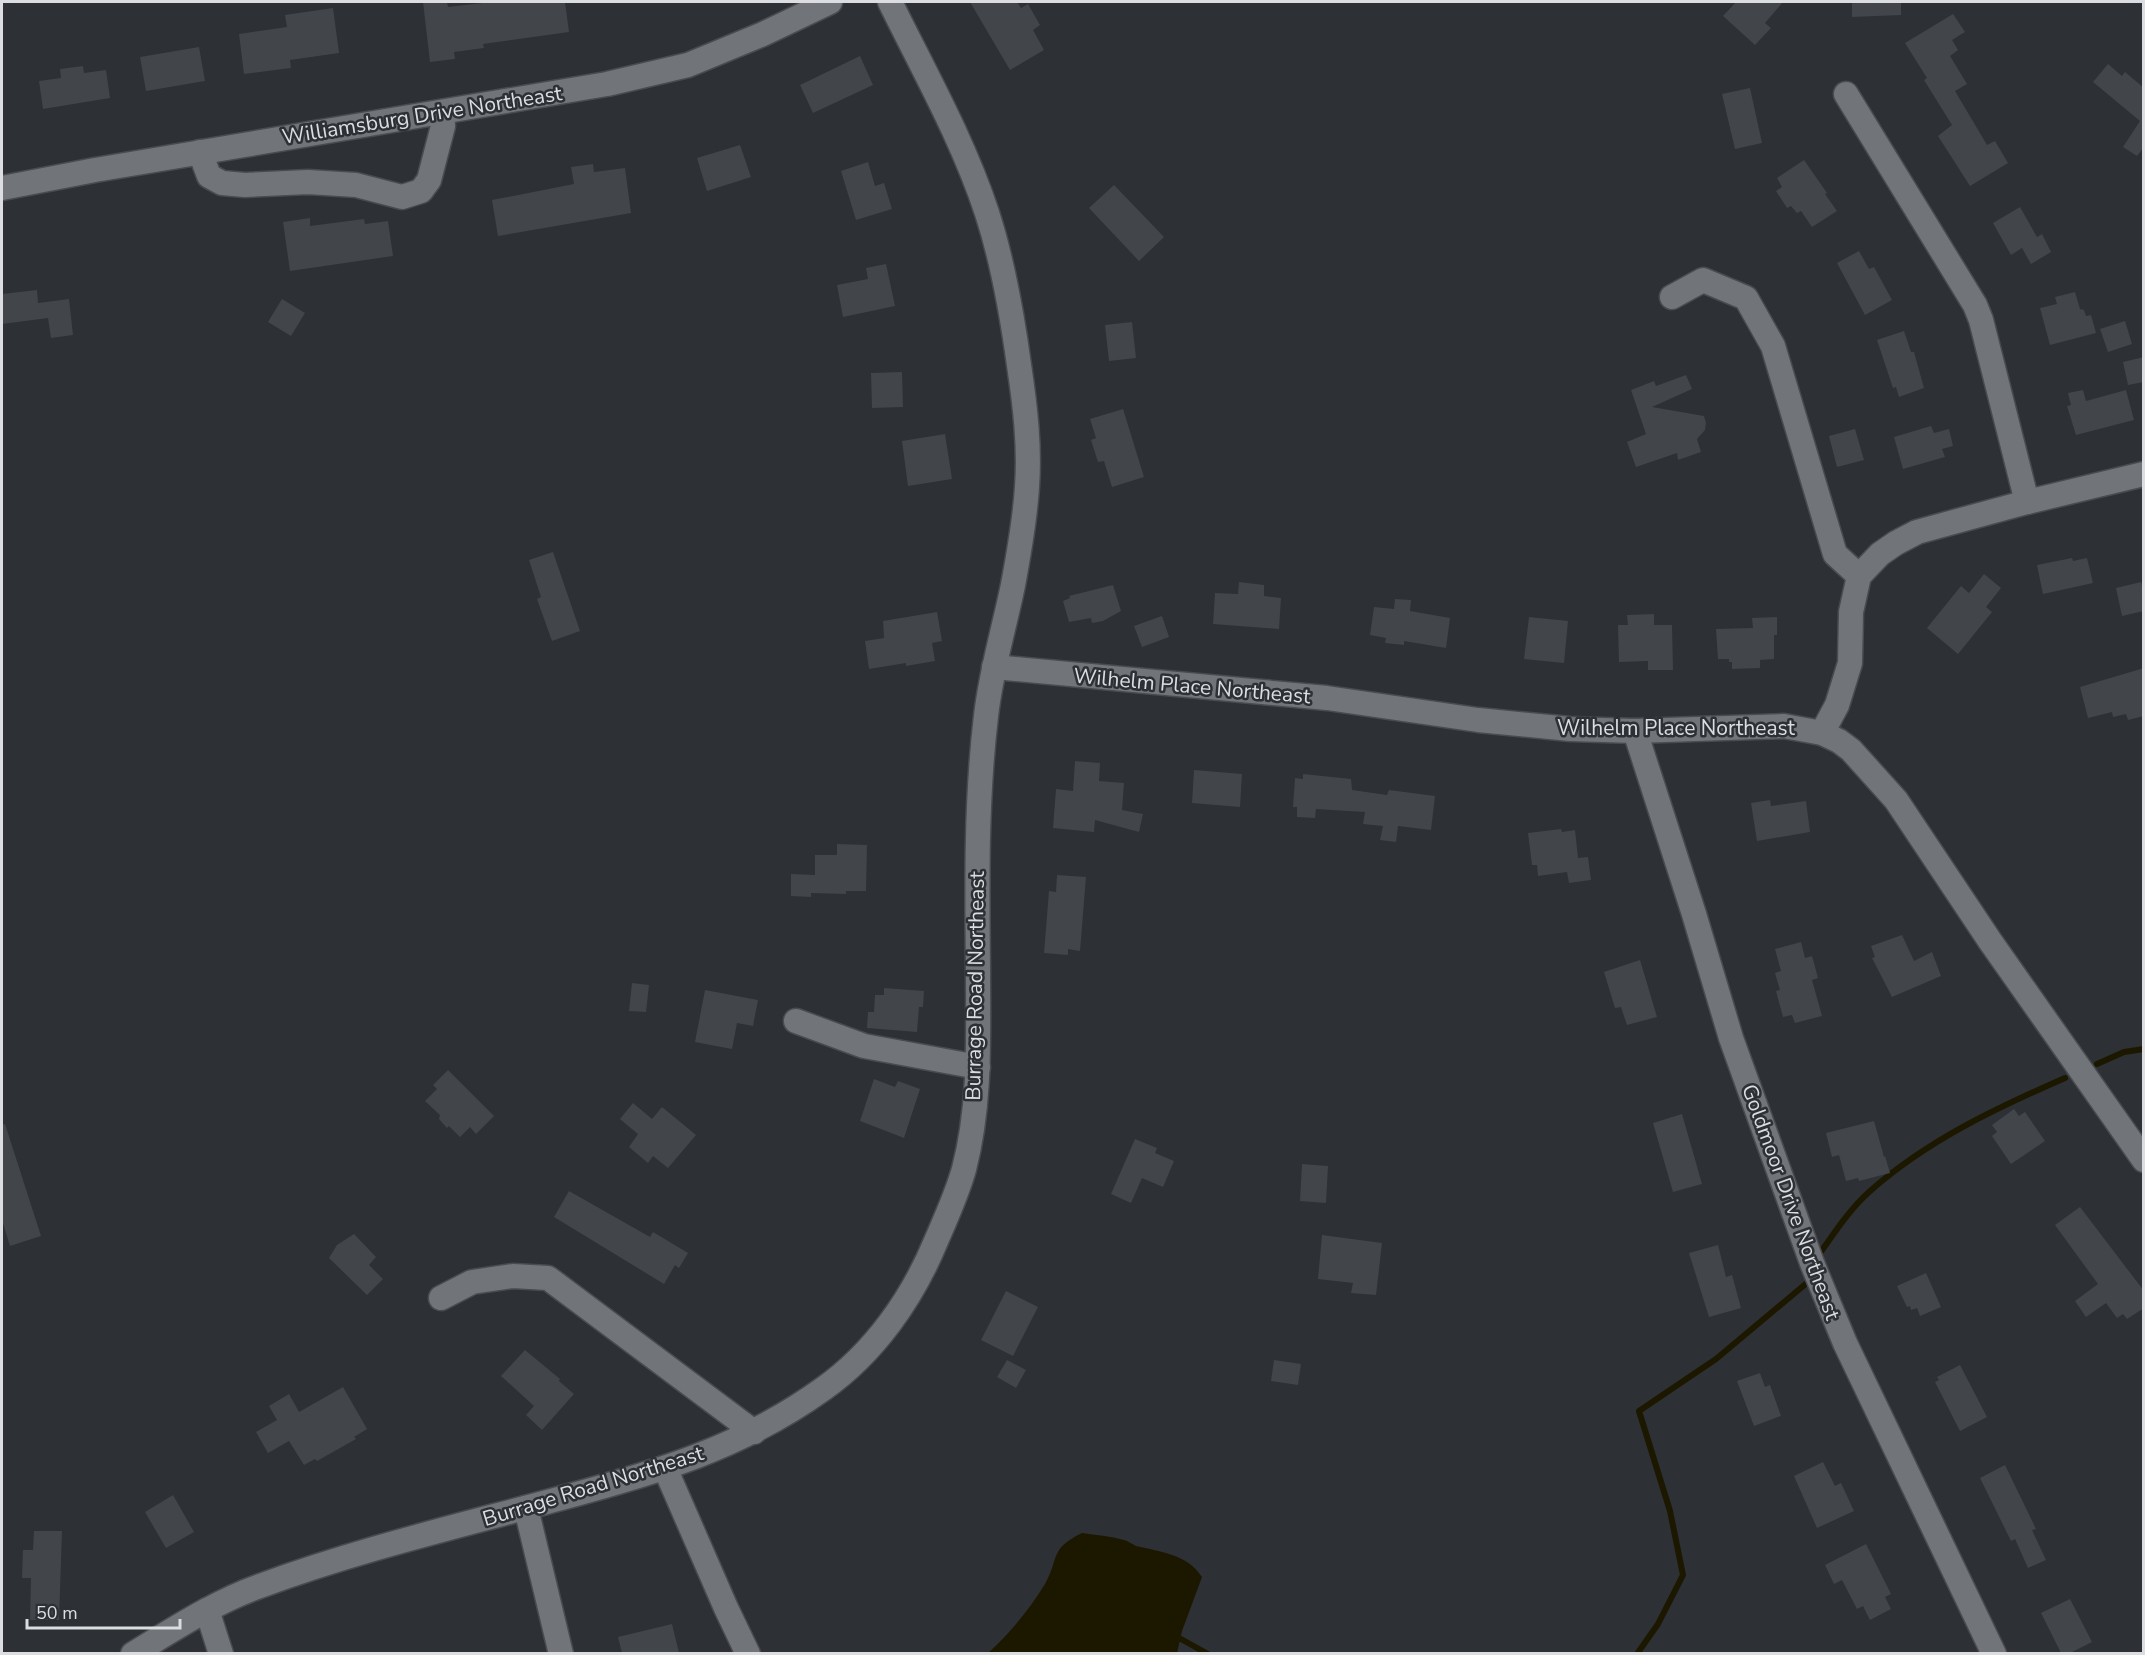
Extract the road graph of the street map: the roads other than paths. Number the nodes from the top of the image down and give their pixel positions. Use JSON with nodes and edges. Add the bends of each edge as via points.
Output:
{"nodes":[{"id":1,"x":830,"y":2,"type":"edge"},
{"id":2,"x":890,"y":2,"type":"edge"},
{"id":3,"x":1846,"y":94,"type":"dead end"},
{"id":4,"x":442,"y":112,"type":"junction"},
{"id":5,"x":200,"y":152,"type":"junction"},
{"id":6,"x":2,"y":188,"type":"edge"},
{"id":7,"x":1672,"y":297,"type":"dead end"},
{"id":8,"x":2144,"y":474,"type":"edge"},
{"id":9,"x":2027,"y":502,"type":"junction"},
{"id":10,"x":1859,"y":576,"type":"junction"},
{"id":11,"x":994,"y":667,"type":"junction"},
{"id":12,"x":1635,"y":731,"type":"junction"},
{"id":13,"x":1822,"y":733,"type":"junction"},
{"id":14,"x":796,"y":1021,"type":"dead end"},
{"id":15,"x":978,"y":1067,"type":"junction"},
{"id":16,"x":2144,"y":1160,"type":"edge"},
{"id":17,"x":441,"y":1298,"type":"dead end"},
{"id":18,"x":754,"y":1432,"type":"junction"},
{"id":19,"x":664,"y":1468,"type":"junction"},
{"id":20,"x":526,"y":1508,"type":"junction"},
{"id":21,"x":207,"y":1610,"type":"junction"},
{"id":22,"x":133,"y":1653,"type":"edge"},
{"id":23,"x":221,"y":1653,"type":"edge"},
{"id":24,"x":561,"y":1653,"type":"edge"},
{"id":25,"x":748,"y":1653,"type":"edge"},
{"id":26,"x":1994,"y":1653,"type":"edge"}],
"edges":[{"from":1,"to":4,"type":"street","name":"Williamsburg Drive Northeast","via":[[688,65],[607,84]]},
{"from":2,"to":11,"type":"street","name":"Burrage Road Northeast","via":[[964,151],[988,215],[1003,271],[1020,368],[1028,442],[1027,491],[1013,583]]},
{"from":3,"to":9,"type":"street","via":[[1975,305]]},
{"from":4,"to":5,"type":"street","name":"Williamsburg Drive Northeast"},
{"from":4,"to":5,"type":"street","via":[[443,126],[429,180],[421,190],[402,197],[356,185],[222,183],[209,177]]},
{"from":5,"to":6,"type":"street","name":"Williamsburg Drive Northeast"},
{"from":7,"to":10,"type":"street","via":[[1703,280],[1746,298],[1773,346],[1836,554]]},
{"from":8,"to":9,"type":"street"},
{"from":9,"to":10,"type":"street","via":[[1917,532],[1880,554]]},
{"from":10,"to":13,"type":"street","via":[[1851,612],[1850,663],[1837,705]]},
{"from":11,"to":12,"type":"street","name":"Wilhelm Place Northeast","via":[[1327,698],[1478,720]]},
{"from":11,"to":15,"type":"street","name":"Burrage Road Northeast","via":[[978,809]]},
{"from":12,"to":13,"type":"street","name":"Wilhelm Place Northeast","via":[[1784,726]]},
{"from":12,"to":26,"type":"street","name":"Goldmoor Drive Northeast","via":[[1731,1038],[1812,1263],[1845,1343]]},
{"from":13,"to":16,"type":"street","name":"Wilhelm Place Northeast","via":[[1851,750],[1896,800]]},
{"from":14,"to":15,"type":"street","via":[[864,1046]]},
{"from":15,"to":18,"type":"street","name":"Burrage Road Northeast","via":[[963,1171],[920,1278],[885,1330],[842,1374]]},
{"from":17,"to":18,"type":"street","via":[[472,1282],[513,1276],[548,1278]]},
{"from":18,"to":19,"type":"street","name":"Burrage Road Northeast"},
{"from":19,"to":20,"type":"street","name":"Burrage Road Northeast"},
{"from":19,"to":25,"type":"street"},
{"from":20,"to":21,"type":"street","name":"Burrage Road Northeast","via":[[257,1586]]},
{"from":20,"to":24,"type":"street"},
{"from":21,"to":22,"type":"street","name":"Burrage Road Northeast"},
{"from":21,"to":23,"type":"street"}]}
